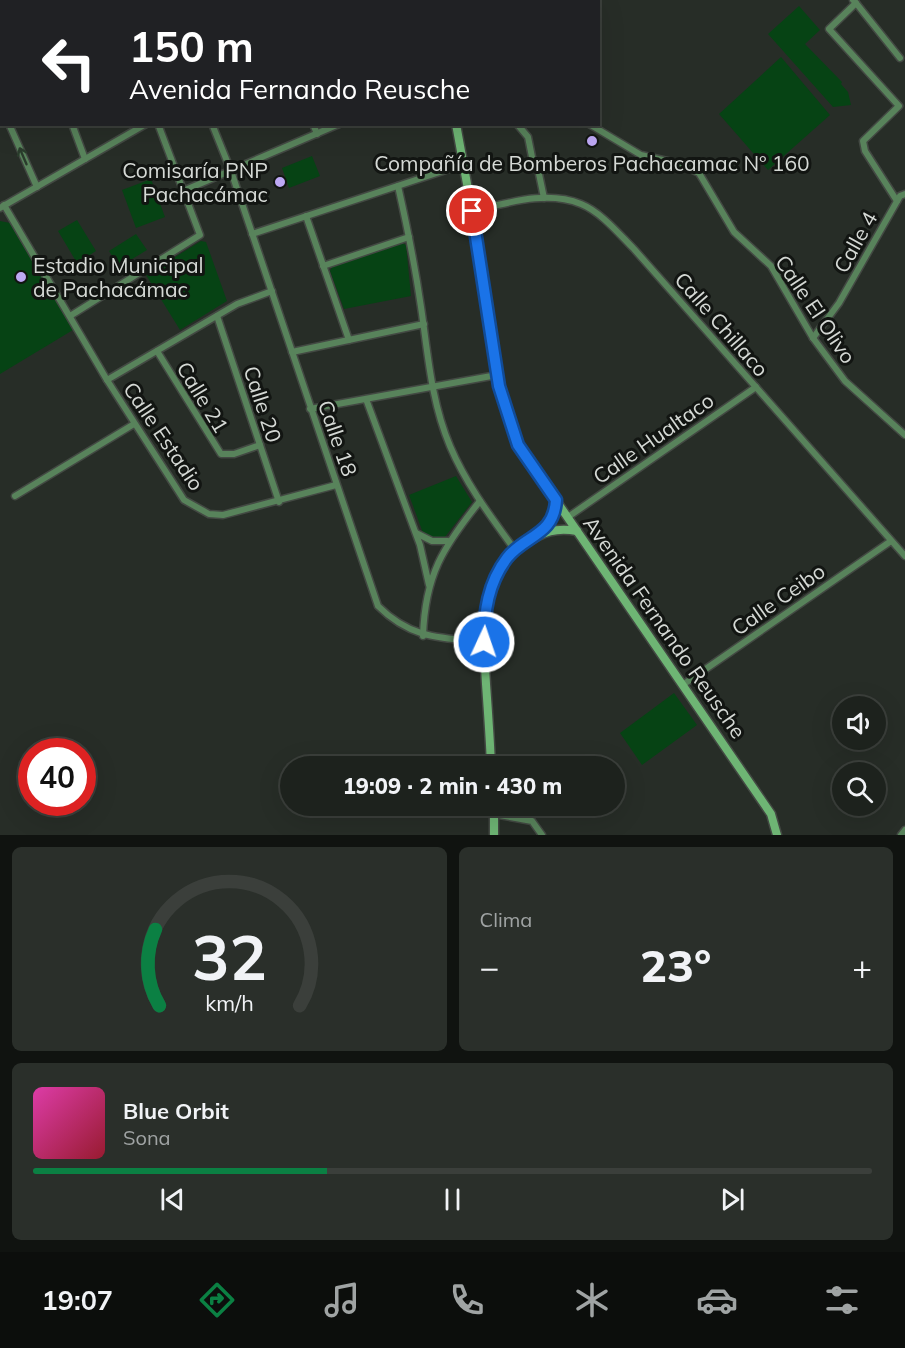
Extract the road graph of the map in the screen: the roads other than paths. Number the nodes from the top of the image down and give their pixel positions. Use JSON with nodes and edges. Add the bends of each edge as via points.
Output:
{"nodes":[{"id":1,"x":854,"y":2,"type":"edge"},
{"id":2,"x":900,"y":58,"type":"dead end"},
{"id":3,"x":10,"y":126,"type":"edge"},
{"id":4,"x":73,"y":126,"type":"edge"},
{"id":5,"x":143,"y":126,"type":"edge"},
{"id":6,"x":159,"y":126,"type":"edge"},
{"id":7,"x":213,"y":126,"type":"edge"},
{"id":8,"x":314,"y":126,"type":"edge"},
{"id":9,"x":335,"y":126,"type":"edge"},
{"id":10,"x":456,"y":126,"type":"edge"},
{"id":11,"x":519,"y":126,"type":"edge"},
{"id":12,"x":592,"y":126,"type":"edge"},
{"id":13,"x":317,"y":134,"type":"junction"},
{"id":14,"x":86,"y":159,"type":"junction"},
{"id":15,"x":533,"y":162,"type":"dead end"},
{"id":16,"x":464,"y":164,"type":"junction"},
{"id":17,"x":231,"y":171,"type":"junction"},
{"id":18,"x":539,"y":174,"type":"dead end"},
{"id":19,"x":398,"y":186,"type":"junction"},
{"id":20,"x":36,"y":187,"type":"junction"},
{"id":21,"x":183,"y":191,"type":"junction"},
{"id":22,"x":905,"y":194,"type":"edge"},
{"id":23,"x":544,"y":198,"type":"junction"},
{"id":24,"x":897,"y":201,"type":"junction"},
{"id":25,"x":2,"y":207,"type":"edge"},
{"id":26,"x":472,"y":211,"type":"junction"},
{"id":27,"x":306,"y":216,"type":"junction"},
{"id":28,"x":252,"y":234,"type":"junction"},
{"id":29,"x":409,"y":237,"type":"junction"},
{"id":30,"x":323,"y":266,"type":"junction"},
{"id":31,"x":272,"y":291,"type":"junction"},
{"id":32,"x":70,"y":316,"type":"junction"},
{"id":33,"x":217,"y":316,"type":"junction"},
{"id":34,"x":424,"y":324,"type":"junction"},
{"id":35,"x":813,"y":338,"type":"junction"},
{"id":36,"x":349,"y":340,"type":"junction"},
{"id":37,"x":157,"y":351,"type":"junction"},
{"id":38,"x":292,"y":352,"type":"junction"},
{"id":39,"x":497,"y":375,"type":"junction"},
{"id":40,"x":107,"y":380,"type":"junction"},
{"id":41,"x":432,"y":387,"type":"junction"},
{"id":42,"x":756,"y":387,"type":"junction"},
{"id":43,"x":366,"y":399,"type":"junction"},
{"id":44,"x":310,"y":409,"type":"junction"},
{"id":45,"x":134,"y":424,"type":"junction"},
{"id":46,"x":905,"y":435,"type":"edge"},
{"id":47,"x":260,"y":445,"type":"junction"},
{"id":48,"x":336,"y":485,"type":"junction"},
{"id":49,"x":15,"y":496,"type":"dead end"},
{"id":50,"x":556,"y":500,"type":"junction"},
{"id":51,"x":480,"y":501,"type":"junction"},
{"id":52,"x":279,"y":502,"type":"junction"},
{"id":53,"x":568,"y":517,"type":"junction"},
{"id":54,"x":577,"y":531,"type":"junction"},
{"id":55,"x":415,"y":533,"type":"junction"},
{"id":56,"x":541,"y":533,"type":"junction"},
{"id":57,"x":448,"y":541,"type":"junction"},
{"id":58,"x":891,"y":541,"type":"junction"},
{"id":59,"x":515,"y":550,"type":"junction"},
{"id":60,"x":905,"y":556,"type":"edge"},
{"id":61,"x":429,"y":585,"type":"junction"},
{"id":62,"x":423,"y":636,"type":"junction"},
{"id":63,"x":484,"y":642,"type":"junction"},
{"id":64,"x":684,"y":684,"type":"junction"},
{"id":65,"x":490,"y":756,"type":"edge"},
{"id":66,"x":494,"y":816,"type":"edge"},
{"id":67,"x":515,"y":816,"type":"edge"},
{"id":68,"x":905,"y":831,"type":"edge"},
{"id":69,"x":494,"y":835,"type":"edge"},
{"id":70,"x":542,"y":835,"type":"edge"},
{"id":71,"x":777,"y":835,"type":"edge"},
{"id":72,"x":901,"y":835,"type":"edge"}],
"edges":[{"from":1,"to":2,"type":"street"},
{"from":1,"to":24,"type":"street","via":[[829,29],[899,106],[863,141],[865,151]]},
{"from":20,"to":3,"type":"street","one_way":true},
{"from":4,"to":14,"type":"street"},
{"from":5,"to":14,"type":"street"},
{"from":6,"to":21,"type":"street"},
{"from":7,"to":17,"type":"street","name":"Calle 18"},
{"from":8,"to":13,"type":"street"},
{"from":9,"to":13,"type":"street"},
{"from":10,"to":16,"type":"street","name":"Avenida Fernando Reusche"},
{"from":11,"to":15,"type":"street","via":[[528,137]]},
{"from":12,"to":35,"type":"street","name":"Calle El Olivo","via":[[641,155],[681,164],[699,173],[734,232],[771,266]]},
{"from":13,"to":17,"type":"street"},
{"from":14,"to":20,"type":"street"},
{"from":16,"to":19,"type":"street"},
{"from":16,"to":26,"type":"street","name":"Avenida Fernando Reusche"},
{"from":17,"to":21,"type":"street"},
{"from":17,"to":28,"type":"street","name":"Calle 18"},
{"from":18,"to":23,"type":"street"},
{"from":19,"to":27,"type":"street"},
{"from":19,"to":29,"type":"street"},
{"from":20,"to":25,"type":"street"},
{"from":21,"to":32,"type":"street","via":[[200,235]]},
{"from":22,"to":24,"type":"street","name":"Calle 4"},
{"from":23,"to":26,"type":"street","name":"Calle Chillaco"},
{"from":23,"to":42,"type":"street","name":"Calle Chillaco","via":[[583,205],[614,229]]},
{"from":24,"to":35,"type":"street","name":"Calle 4","via":[[839,303]]},
{"from":25,"to":32,"type":"street","name":"Calle Estadio"},
{"from":26,"to":39,"type":"street","name":"Avenida Fernando Reusche"},
{"from":27,"to":28,"type":"street"},
{"from":27,"to":30,"type":"street"},
{"from":28,"to":31,"type":"street","name":"Calle 18"},
{"from":29,"to":30,"type":"street"},
{"from":29,"to":34,"type":"street"},
{"from":30,"to":36,"type":"street"},
{"from":31,"to":33,"type":"street"},
{"from":31,"to":38,"type":"street","name":"Calle 18"},
{"from":32,"to":40,"type":"street","name":"Calle Estadio"},
{"from":33,"to":37,"type":"street"},
{"from":33,"to":47,"type":"street","name":"Calle 20"},
{"from":34,"to":36,"type":"street"},
{"from":34,"to":41,"type":"street"},
{"from":35,"to":46,"type":"street","name":"Calle El Olivo","via":[[845,381]]},
{"from":36,"to":38,"type":"street"},
{"from":37,"to":40,"type":"street"},
{"from":37,"to":47,"type":"street","name":"Calle 21","via":[[221,454]]},
{"from":38,"to":44,"type":"street","name":"Calle 18"},
{"from":39,"to":41,"type":"street"},
{"from":39,"to":50,"type":"street","name":"Avenida Fernando Reusche","via":[[518,445]]},
{"from":40,"to":45,"type":"street","name":"Calle Estadio"},
{"from":41,"to":43,"type":"street"},
{"from":41,"to":51,"type":"street","via":[[450,446]]},
{"from":42,"to":53,"type":"street","name":"Calle Hualtaco"},
{"from":42,"to":58,"type":"street","name":"Calle Chillaco"},
{"from":43,"to":44,"type":"street"},
{"from":43,"to":55,"type":"street"},
{"from":44,"to":48,"type":"street","name":"Calle 18"},
{"from":45,"to":49,"type":"street"},
{"from":45,"to":52,"type":"street","name":"Calle Estadio","via":[[184,500],[192,506],[223,515]]},
{"from":47,"to":52,"type":"street","name":"Calle 20"},
{"from":48,"to":52,"type":"street","name":"Calle Estadio"},
{"from":48,"to":62,"type":"street","name":"Calle 18","via":[[378,606],[391,619]]},
{"from":50,"to":53,"type":"street","name":"Avenida Fernando Reusche"},
{"from":50,"to":56,"type":"street","via":[[552,517]]},
{"from":51,"to":57,"type":"street"},
{"from":51,"to":59,"type":"street"},
{"from":53,"to":54,"type":"street","name":"Avenida Fernando Reusche"},
{"from":54,"to":56,"type":"street"},
{"from":54,"to":64,"type":"street","name":"Avenida Fernando Reusche"},
{"from":55,"to":57,"type":"street","via":[[432,541]]},
{"from":55,"to":61,"type":"street"},
{"from":56,"to":59,"type":"street"},
{"from":57,"to":61,"type":"street"},
{"from":58,"to":60,"type":"street","name":"Calle Chillaco"},
{"from":58,"to":64,"type":"street","name":"Calle Ceibo"},
{"from":59,"to":63,"type":"street","via":[[490,591]]},
{"from":61,"to":62,"type":"street"},
{"from":62,"to":63,"type":"street","name":"Calle 18"},
{"from":63,"to":65,"type":"street"},
{"from":64,"to":71,"type":"street","name":"Avenida Fernando Reusche","via":[[771,814]]},
{"from":66,"to":69,"type":"street"},
{"from":67,"to":70,"type":"street","via":[[532,821]]},
{"from":68,"to":72,"type":"street"}]}
